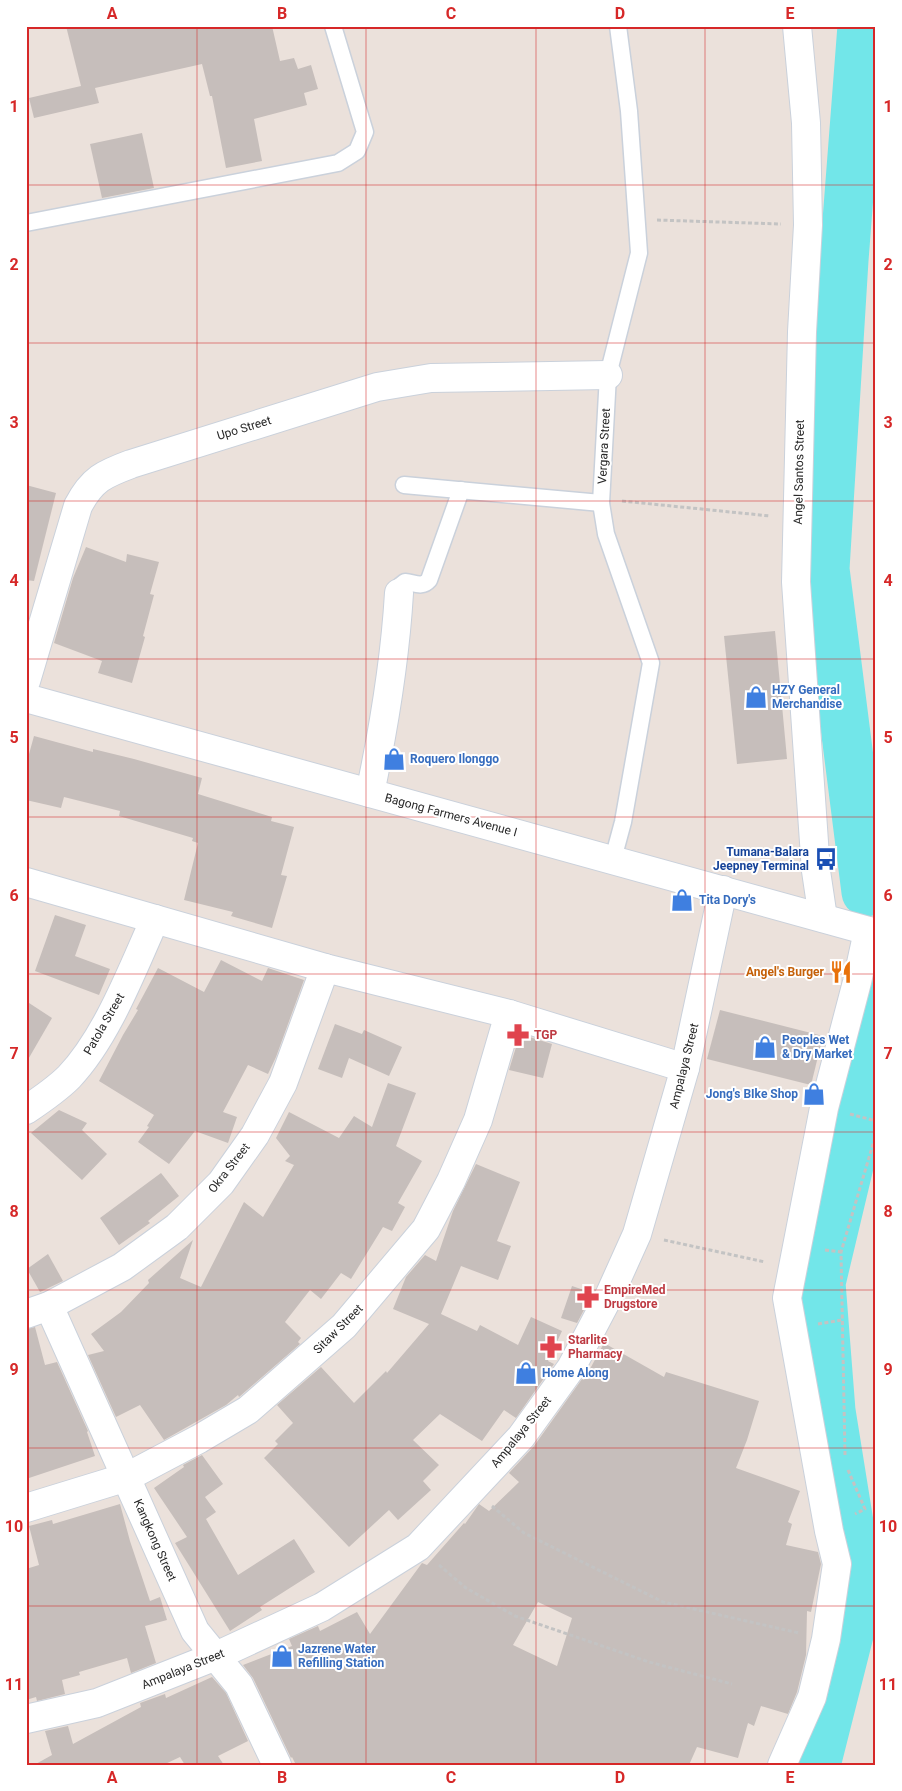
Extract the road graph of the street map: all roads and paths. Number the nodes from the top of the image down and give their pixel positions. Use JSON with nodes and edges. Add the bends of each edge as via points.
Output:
{"nodes":[{"id":1,"x":333,"y":26,"type":"edge"},
{"id":2,"x":618,"y":26,"type":"edge"},
{"id":3,"x":797,"y":26,"type":"edge"},
{"id":4,"x":637,"y":219,"type":"junction"},
{"id":5,"x":26,"y":223,"type":"edge"},
{"id":6,"x":808,"y":225,"type":"junction"},
{"id":7,"x":608,"y":375,"type":"junction"},
{"id":8,"x":404,"y":485,"type":"dead end"},
{"id":9,"x":461,"y":490,"type":"junction"},
{"id":10,"x":601,"y":501,"type":"junction"},
{"id":11,"x":798,"y":519,"type":"junction"},
{"id":12,"x":399,"y":593,"type":"joint"},
{"id":13,"x":26,"y":681,"type":"edge"},
{"id":14,"x":26,"y":698,"type":"edge"},
{"id":15,"x":370,"y":793,"type":"junction"},
{"id":16,"x":613,"y":859,"type":"junction"},
{"id":17,"x":26,"y":882,"type":"edge"},
{"id":18,"x":722,"y":890,"type":"junction"},
{"id":19,"x":823,"y":918,"type":"junction"},
{"id":20,"x":155,"y":920,"type":"junction"},
{"id":21,"x":872,"y":932,"type":"edge"},
{"id":22,"x":325,"y":968,"type":"junction"},
{"id":23,"x":509,"y":1014,"type":"junction"},
{"id":24,"x":685,"y":1068,"type":"junction"},
{"id":25,"x":26,"y":1110,"type":"edge"},
{"id":26,"x":843,"y":1113,"type":"dead end"},
{"id":27,"x":876,"y":1121,"type":"edge"},
{"id":28,"x":876,"y":1134,"type":"edge"},
{"id":29,"x":637,"y":1234,"type":"junction"},
{"id":30,"x":835,"y":1251,"type":"dead end"},
{"id":31,"x":841,"y":1252,"type":"junction"},
{"id":32,"x":793,"y":1268,"type":"junction"},
{"id":33,"x":38,"y":1310,"type":"edge"},
{"id":34,"x":842,"y":1320,"type":"junction"},
{"id":35,"x":834,"y":1322,"type":"dead end"},
{"id":36,"x":846,"y":1456,"type":"dead end"},
{"id":37,"x":846,"y":1465,"type":"dead end"},
{"id":38,"x":127,"y":1477,"type":"junction"},
{"id":39,"x":472,"y":1490,"type":"junction"},
{"id":40,"x":26,"y":1508,"type":"edge"},
{"id":41,"x":856,"y":1514,"type":"dead end"},
{"id":42,"x":418,"y":1547,"type":"junction"},
{"id":43,"x":826,"y":1639,"type":"junction"},
{"id":44,"x":216,"y":1656,"type":"junction"},
{"id":45,"x":732,"y":1684,"type":"dead end"},
{"id":46,"x":26,"y":1719,"type":"edge"},
{"id":47,"x":277,"y":1765,"type":"edge"},
{"id":48,"x":782,"y":1765,"type":"edge"}],
"edges":[{"from":1,"to":5,"type":"lane","via":[[365,132],[357,151],[338,164]]},
{"from":2,"to":4,"type":"lane","name":"Vergara Street","via":[[629,111]]},
{"from":3,"to":6,"type":"street","name":"Angel Santos Street","via":[[806,123]]},
{"from":4,"to":6,"type":"path"},
{"from":4,"to":7,"type":"lane","name":"Vergara Street","via":[[639,253]]},
{"from":6,"to":11,"type":"street","name":"Angel Santos Street"},
{"from":7,"to":10,"type":"lane","name":"Vergara Street"},
{"from":7,"to":13,"type":"street","name":"Upo Street","via":[[431,378],[377,386],[112,471],[85,491],[78,506]]},
{"from":8,"to":9,"type":"lane"},
{"from":9,"to":10,"type":"lane"},
{"from":9,"to":12,"type":"lane","via":[[429,580],[418,585],[405,582]]},
{"from":10,"to":11,"type":"path"},
{"from":10,"to":16,"type":"lane","name":"Vergara Street","via":[[606,534],[650,662],[623,822]]},
{"from":11,"to":19,"type":"street","name":"Angel Santos Street","via":[[796,582],[816,871]]},
{"from":12,"to":15,"type":"street","via":[[392,668]]},
{"from":14,"to":15,"type":"street","name":"Bagong Farmers Avenue I"},
{"from":15,"to":16,"type":"street","name":"Bagong Farmers Avenue I"},
{"from":16,"to":18,"type":"street","name":"Bagong Farmers Avenue I"},
{"from":17,"to":20,"type":"street"},
{"from":18,"to":19,"type":"street","name":"Bagong Farmers Avenue I"},
{"from":18,"to":24,"type":"street","name":"Ampalaya Street"},
{"from":19,"to":21,"type":"street","name":"Bagong Farmers Avenue I"},
{"from":20,"to":22,"type":"street"},
{"from":20,"to":25,"type":"street","name":"Patola Street","via":[[118,1003],[86,1056],[47,1096]]},
{"from":21,"to":32,"type":"street","via":[[824,1108]]},
{"from":22,"to":23,"type":"street"},
{"from":22,"to":33,"type":"street","name":"Okra Street","via":[[283,1084],[221,1183],[177,1227],[122,1267]]},
{"from":23,"to":24,"type":"street"},
{"from":23,"to":38,"type":"street","name":"Sitaw Street","via":[[478,1120],[451,1181],[426,1229],[391,1272],[344,1326],[248,1410]]},
{"from":24,"to":29,"type":"street","name":"Ampalaya Street"},
{"from":26,"to":27,"type":"path"},
{"from":28,"to":31,"type":"path"},
{"from":29,"to":32,"type":"path"},
{"from":29,"to":39,"type":"street","name":"Ampalaya Street","via":[[571,1368],[521,1437]]},
{"from":30,"to":31,"type":"path"},
{"from":31,"to":34,"type":"path"},
{"from":32,"to":43,"type":"street","via":[[787,1298],[837,1564]]},
{"from":33,"to":38,"type":"street","name":"Kangkong Street"},
{"from":34,"to":35,"type":"path"},
{"from":34,"to":36,"type":"path"},
{"from":37,"to":41,"type":"path","via":[[865,1509]]},
{"from":38,"to":40,"type":"street","name":"Sitaw Street"},
{"from":38,"to":44,"type":"street","name":"Kangkong Street","via":[[195,1631]]},
{"from":39,"to":42,"type":"street","name":"Ampalaya Street"},
{"from":39,"to":43,"type":"path","via":[[524,1533],[663,1602]]},
{"from":42,"to":44,"type":"street","name":"Ampalaya Street","via":[[322,1606]]},
{"from":42,"to":45,"type":"path","via":[[466,1588],[515,1616],[649,1662]]},
{"from":43,"to":48,"type":"street","via":[[812,1697]]},
{"from":44,"to":46,"type":"street","name":"Ampalaya Street","via":[[97,1703]]},
{"from":44,"to":47,"type":"street","name":"Kangkong Street","via":[[239,1686]]}]}
